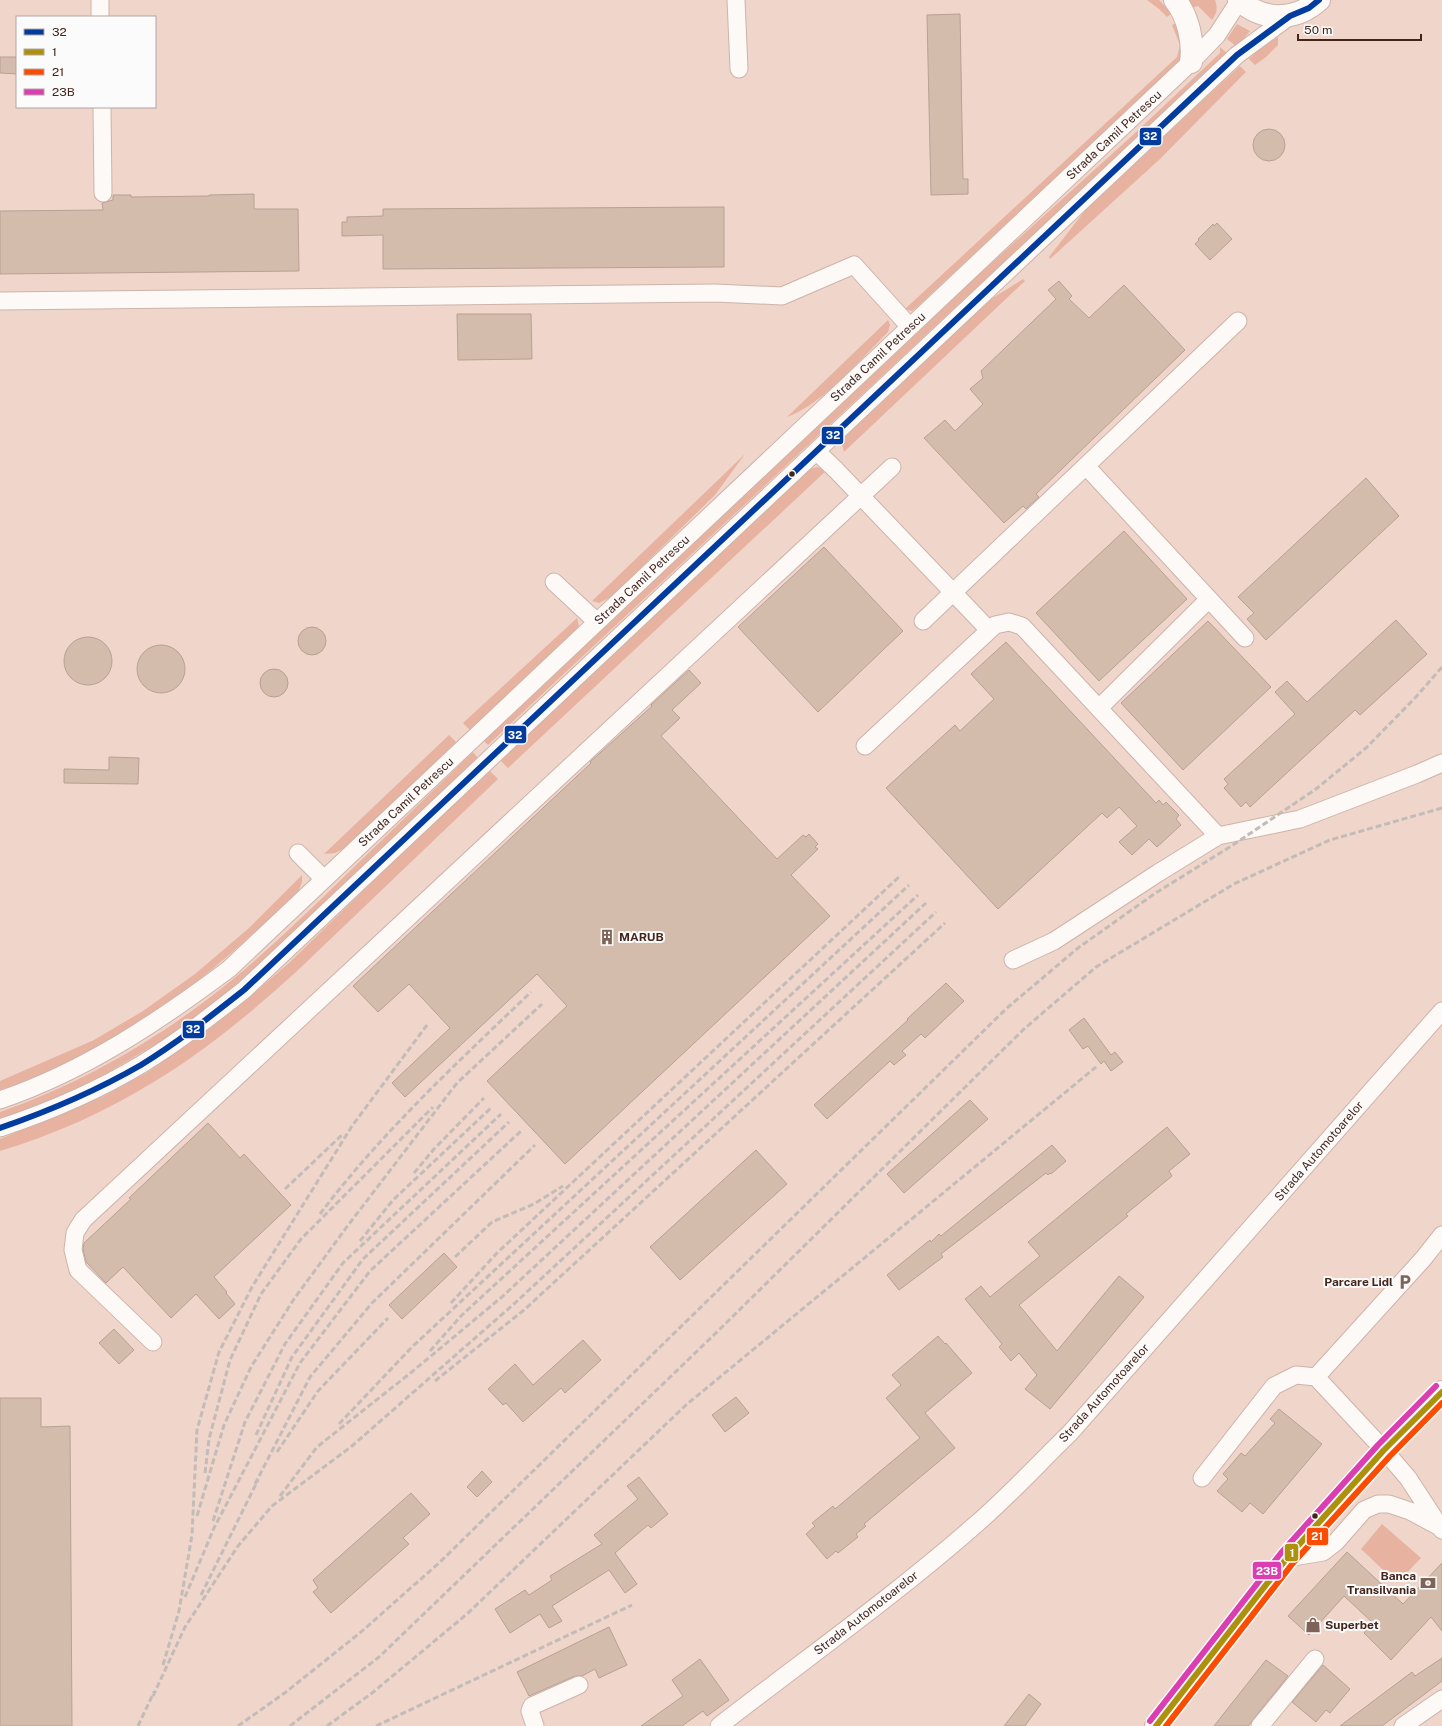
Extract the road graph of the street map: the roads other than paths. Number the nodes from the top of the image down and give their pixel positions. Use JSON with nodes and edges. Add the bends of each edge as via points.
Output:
{"nodes":[{"id":1,"x":100,"y":0,"type":"edge"},
{"id":2,"x":736,"y":0,"type":"edge"},
{"id":3,"x":1175,"y":0,"type":"edge"},
{"id":4,"x":1239,"y":0,"type":"edge"},
{"id":5,"x":1319,"y":0,"type":"edge"},
{"id":6,"x":100,"y":16,"type":"edge"},
{"id":7,"x":1290,"y":16,"type":"junction"},
{"id":8,"x":1191,"y":62,"type":"junction"},
{"id":9,"x":739,"y":69,"type":"dead end"},
{"id":10,"x":102,"y":108,"type":"edge"},
{"id":11,"x":103,"y":193,"type":"dead end"},
{"id":12,"x":0,"y":301,"type":"edge"},
{"id":13,"x":1238,"y":321,"type":"dead end"},
{"id":14,"x":910,"y":327,"type":"junction"},
{"id":15,"x":816,"y":451,"type":"junction"},
{"id":16,"x":1086,"y":466,"type":"junction"},
{"id":17,"x":892,"y":467,"type":"dead end"},
{"id":18,"x":861,"y":496,"type":"junction"},
{"id":19,"x":554,"y":582,"type":"dead end"},
{"id":20,"x":954,"y":593,"type":"junction"},
{"id":21,"x":1209,"y":599,"type":"junction"},
{"id":22,"x":924,"y":621,"type":"dead end"},
{"id":23,"x":597,"y":622,"type":"junction"},
{"id":24,"x":989,"y":630,"type":"junction"},
{"id":25,"x":1245,"y":638,"type":"dead end"},
{"id":26,"x":1099,"y":708,"type":"junction"},
{"id":27,"x":865,"y":746,"type":"dead end"},
{"id":28,"x":1442,"y":763,"type":"edge"},
{"id":29,"x":1218,"y":836,"type":"junction"},
{"id":30,"x":298,"y":853,"type":"dead end"},
{"id":31,"x":324,"y":879,"type":"junction"},
{"id":32,"x":1013,"y":960,"type":"dead end"},
{"id":33,"x":1442,"y":1011,"type":"edge"},
{"id":34,"x":0,"y":1100,"type":"edge"},
{"id":35,"x":0,"y":1128,"type":"edge"},
{"id":36,"x":1442,"y":1235,"type":"edge"},
{"id":37,"x":153,"y":1342,"type":"dead end"},
{"id":38,"x":1316,"y":1377,"type":"junction"},
{"id":39,"x":1442,"y":1392,"type":"edge"},
{"id":40,"x":1384,"y":1450,"type":"junction"},
{"id":41,"x":1202,"y":1478,"type":"dead end"},
{"id":42,"x":1441,"y":1528,"type":"edge"},
{"id":43,"x":1287,"y":1558,"type":"junction"},
{"id":44,"x":1315,"y":1659,"type":"dead end"},
{"id":45,"x":579,"y":1685,"type":"dead end"},
{"id":46,"x":1442,"y":1699,"type":"edge"},
{"id":47,"x":535,"y":1726,"type":"edge"},
{"id":48,"x":718,"y":1726,"type":"edge"},
{"id":49,"x":1156,"y":1726,"type":"edge"},
{"id":50,"x":1260,"y":1726,"type":"edge"},
{"id":51,"x":1403,"y":1726,"type":"edge"}],
"edges":[{"from":1,"to":6,"type":"street"},
{"from":2,"to":9,"type":"street"},
{"from":3,"to":8,"type":"main road","via":[[1189,31]]},
{"from":4,"to":7,"type":"main road","via":[[1257,13]]},
{"from":4,"to":8,"type":"street","name":"Strada Camil Petrescu","via":[[1217,34]]},
{"from":5,"to":7,"type":"main road","via":[[1310,8]]},
{"from":7,"to":15,"type":"street","via":[[1238,55]]},
{"from":8,"to":14,"type":"street","name":"Strada Camil Petrescu"},
{"from":10,"to":11,"type":"street"},
{"from":12,"to":14,"type":"street","via":[[707,293],[782,296],[854,265]]},
{"from":13,"to":16,"type":"street"},
{"from":14,"to":23,"type":"street","name":"Strada Camil Petrescu"},
{"from":15,"to":18,"type":"street"},
{"from":15,"to":35,"type":"street","via":[[244,990],[141,1064],[84,1094]]},
{"from":16,"to":20,"type":"street"},
{"from":16,"to":21,"type":"street"},
{"from":17,"to":18,"type":"street"},
{"from":18,"to":20,"type":"street"},
{"from":18,"to":37,"type":"street","via":[[83,1220],[75,1234],[73,1250],[78,1270]]},
{"from":19,"to":23,"type":"street"},
{"from":20,"to":22,"type":"street"},
{"from":20,"to":24,"type":"street"},
{"from":21,"to":25,"type":"street"},
{"from":21,"to":26,"type":"street"},
{"from":23,"to":31,"type":"street","name":"Strada Camil Petrescu"},
{"from":24,"to":26,"type":"street","via":[[995,625],[1009,622],[1022,626]]},
{"from":24,"to":27,"type":"street"},
{"from":26,"to":29,"type":"street"},
{"from":28,"to":29,"type":"street","via":[[1300,819]]},
{"from":29,"to":32,"type":"street","via":[[1054,941]]},
{"from":30,"to":31,"type":"street"},
{"from":31,"to":34,"type":"street","name":"Strada Camil Petrescu","via":[[229,969],[180,1005],[127,1040],[69,1072]]},
{"from":33,"to":48,"type":"street","name":"Strada Automotoarelor","via":[[1070,1433],[1022,1481],[975,1526],[914,1576]]},
{"from":36,"to":38,"type":"street"},
{"from":38,"to":40,"type":"street"},
{"from":38,"to":41,"type":"street","via":[[1296,1375],[1274,1386]]},
{"from":39,"to":40,"type":"main road"},
{"from":40,"to":42,"type":"street","via":[[1408,1478]]},
{"from":40,"to":43,"type":"main road"},
{"from":42,"to":43,"type":"street","via":[[1410,1511],[1389,1504],[1378,1504],[1364,1510],[1336,1542],[1323,1552]]},
{"from":43,"to":49,"type":"main road"},
{"from":44,"to":50,"type":"street"},
{"from":45,"to":47,"type":"street","via":[[532,1706],[530,1711]]},
{"from":46,"to":51,"type":"street"}]}
